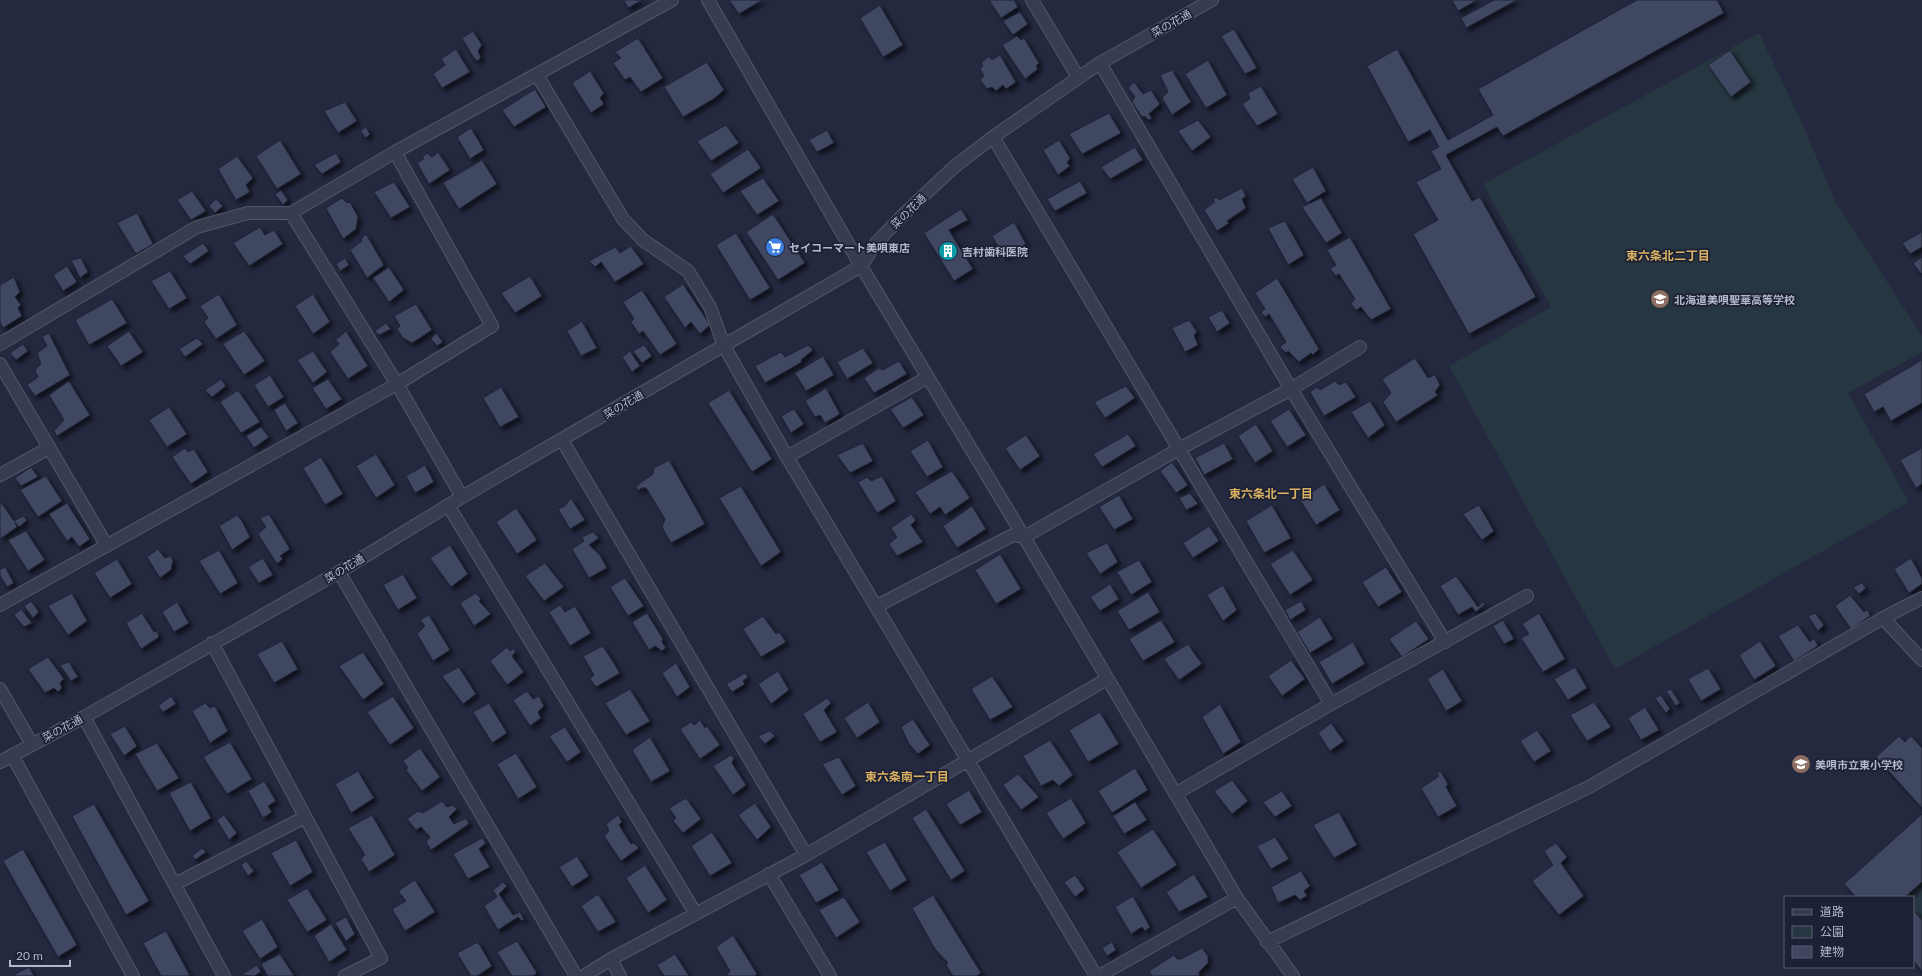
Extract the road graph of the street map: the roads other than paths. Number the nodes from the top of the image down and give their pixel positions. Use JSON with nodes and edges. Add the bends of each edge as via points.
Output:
{"nodes":[{"id":1,"x":672,"y":0,"type":"edge"},
{"id":2,"x":708,"y":0,"type":"edge"},
{"id":3,"x":1032,"y":0,"type":"edge"},
{"id":4,"x":1212,"y":0,"type":"edge"},
{"id":5,"x":1100,"y":63,"type":"junction"},
{"id":6,"x":537,"y":75,"type":"junction"},
{"id":7,"x":1078,"y":77,"type":"junction"},
{"id":8,"x":993,"y":137,"type":"junction"},
{"id":9,"x":395,"y":152,"type":"junction"},
{"id":10,"x":290,"y":213,"type":"junction"},
{"id":11,"x":861,"y":266,"type":"junction"},
{"id":12,"x":0,"y":344,"type":"edge"},
{"id":13,"x":724,"y":346,"type":"junction"},
{"id":14,"x":1360,"y":347,"type":"dead end"},
{"id":15,"x":0,"y":364,"type":"edge"},
{"id":16,"x":928,"y":377,"type":"junction"},
{"id":17,"x":397,"y":384,"type":"junction"},
{"id":18,"x":1291,"y":388,"type":"junction"},
{"id":19,"x":562,"y":440,"type":"junction"},
{"id":20,"x":49,"y":448,"type":"junction"},
{"id":21,"x":1179,"y":449,"type":"junction"},
{"id":22,"x":787,"y":457,"type":"junction"},
{"id":23,"x":0,"y":475,"type":"edge"},
{"id":24,"x":462,"y":496,"type":"junction"},
{"id":25,"x":448,"y":505,"type":"junction"},
{"id":26,"x":1024,"y":537,"type":"junction"},
{"id":27,"x":107,"y":546,"type":"junction"},
{"id":28,"x":339,"y":572,"type":"junction"},
{"id":29,"x":1527,"y":596,"type":"dead end"},
{"id":30,"x":1922,"y":598,"type":"edge"},
{"id":31,"x":0,"y":605,"type":"edge"},
{"id":32,"x":877,"y":606,"type":"junction"},
{"id":33,"x":1883,"y":618,"type":"junction"},
{"id":34,"x":1444,"y":642,"type":"junction"},
{"id":35,"x":212,"y":644,"type":"junction"},
{"id":36,"x":1922,"y":660,"type":"edge"},
{"id":37,"x":1106,"y":679,"type":"junction"},
{"id":38,"x":0,"y":689,"type":"edge"},
{"id":39,"x":1331,"y":704,"type":"junction"},
{"id":40,"x":84,"y":717,"type":"junction"},
{"id":41,"x":32,"y":744,"type":"junction"},
{"id":42,"x":12,"y":755,"type":"junction"},
{"id":43,"x":968,"y":760,"type":"junction"},
{"id":44,"x":0,"y":762,"type":"edge"},
{"id":45,"x":1175,"y":794,"type":"junction"},
{"id":46,"x":305,"y":817,"type":"junction"},
{"id":47,"x":806,"y":855,"type":"junction"},
{"id":48,"x":769,"y":874,"type":"junction"},
{"id":49,"x":175,"y":884,"type":"junction"},
{"id":50,"x":1237,"y":898,"type":"junction"},
{"id":51,"x":696,"y":914,"type":"junction"},
{"id":52,"x":1267,"y":942,"type":"junction"},
{"id":53,"x":610,"y":959,"type":"junction"},
{"id":54,"x":133,"y":976,"type":"edge"},
{"id":55,"x":224,"y":976,"type":"edge"},
{"id":56,"x":345,"y":976,"type":"edge"},
{"id":57,"x":576,"y":976,"type":"edge"},
{"id":58,"x":584,"y":976,"type":"edge"},
{"id":59,"x":620,"y":976,"type":"edge"},
{"id":60,"x":830,"y":976,"type":"edge"},
{"id":61,"x":1097,"y":976,"type":"edge"},
{"id":62,"x":1293,"y":976,"type":"edge"}],
"edges":[{"from":1,"to":6,"type":"street"},
{"from":2,"to":11,"type":"street"},
{"from":3,"to":7,"type":"street"},
{"from":4,"to":5,"type":"street","name":"菜の花通"},
{"from":5,"to":7,"type":"street","name":"菜の花通"},
{"from":5,"to":18,"type":"street"},
{"from":6,"to":9,"type":"street"},
{"from":6,"to":13,"type":"street","via":[[623,219],[642,240],[688,271],[710,307]]},
{"from":7,"to":8,"type":"street","name":"菜の花通"},
{"from":8,"to":11,"type":"street","name":"菜の花通","via":[[954,167],[905,213],[876,243]]},
{"from":8,"to":21,"type":"street"},
{"from":9,"to":10,"type":"street"},
{"from":9,"to":17,"type":"street","via":[[492,326]]},
{"from":10,"to":12,"type":"street","via":[[248,213],[197,227]]},
{"from":10,"to":17,"type":"street"},
{"from":11,"to":13,"type":"street","name":"菜の花通"},
{"from":11,"to":16,"type":"street"},
{"from":13,"to":19,"type":"street","name":"菜の花通"},
{"from":13,"to":22,"type":"street"},
{"from":14,"to":18,"type":"street"},
{"from":15,"to":20,"type":"street"},
{"from":16,"to":22,"type":"street"},
{"from":16,"to":26,"type":"street"},
{"from":17,"to":24,"type":"street"},
{"from":17,"to":27,"type":"street"},
{"from":18,"to":21,"type":"street"},
{"from":18,"to":34,"type":"street"},
{"from":19,"to":24,"type":"street","name":"菜の花通"},
{"from":19,"to":47,"type":"street"},
{"from":20,"to":23,"type":"street"},
{"from":20,"to":27,"type":"street"},
{"from":21,"to":26,"type":"street"},
{"from":21,"to":39,"type":"street"},
{"from":22,"to":32,"type":"street"},
{"from":24,"to":25,"type":"street","name":"菜の花通"},
{"from":25,"to":28,"type":"street","name":"菜の花通"},
{"from":25,"to":51,"type":"street"},
{"from":26,"to":32,"type":"street","via":[[1013,535]]},
{"from":26,"to":37,"type":"street"},
{"from":27,"to":31,"type":"street"},
{"from":28,"to":35,"type":"street","name":"菜の花通"},
{"from":28,"to":57,"type":"street"},
{"from":29,"to":34,"type":"street"},
{"from":30,"to":33,"type":"street"},
{"from":32,"to":43,"type":"street"},
{"from":33,"to":36,"type":"street"},
{"from":33,"to":52,"type":"street","via":[[1589,787]]},
{"from":34,"to":39,"type":"street"},
{"from":35,"to":40,"type":"street","name":"菜の花通"},
{"from":35,"to":46,"type":"street"},
{"from":37,"to":43,"type":"street"},
{"from":37,"to":45,"type":"street"},
{"from":38,"to":41,"type":"street"},
{"from":39,"to":45,"type":"street"},
{"from":40,"to":41,"type":"street","name":"菜の花通"},
{"from":40,"to":49,"type":"street"},
{"from":41,"to":42,"type":"street","name":"菜の花通"},
{"from":42,"to":44,"type":"street","name":"菜の花通"},
{"from":42,"to":54,"type":"street"},
{"from":43,"to":47,"type":"street"},
{"from":43,"to":61,"type":"street"},
{"from":45,"to":50,"type":"street"},
{"from":46,"to":49,"type":"street"},
{"from":46,"to":56,"type":"street","via":[[381,958]]},
{"from":47,"to":48,"type":"street"},
{"from":48,"to":51,"type":"street"},
{"from":48,"to":60,"type":"street"},
{"from":49,"to":55,"type":"street"},
{"from":50,"to":52,"type":"street"},
{"from":50,"to":61,"type":"street"},
{"from":51,"to":53,"type":"street"},
{"from":52,"to":62,"type":"street"},
{"from":53,"to":58,"type":"street"},
{"from":53,"to":59,"type":"street"}]}
